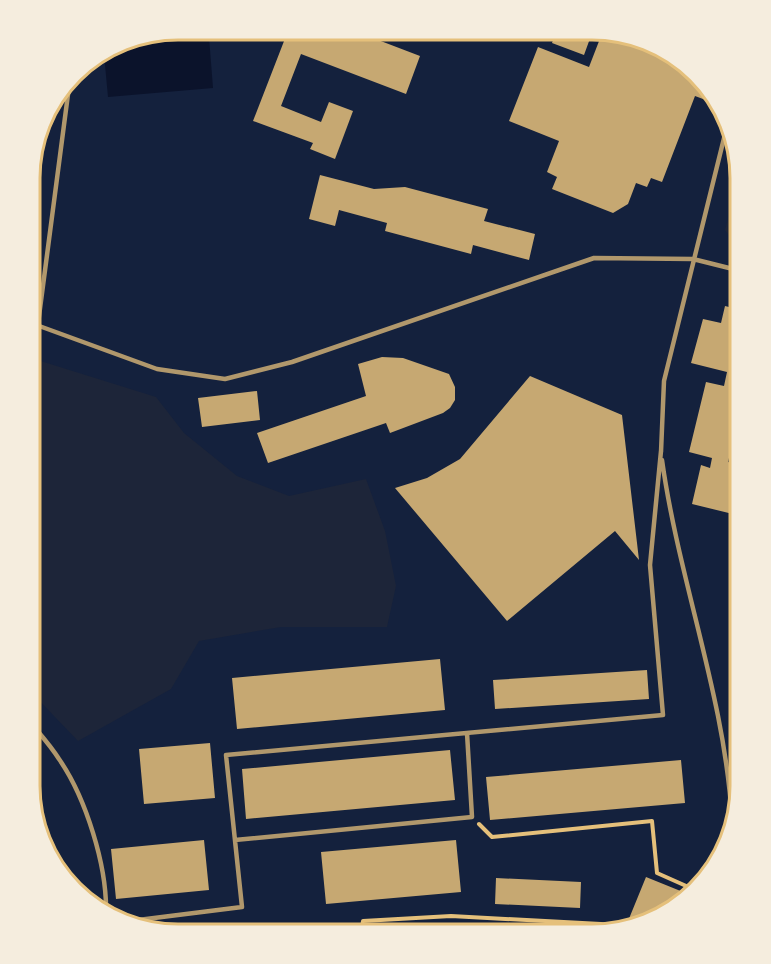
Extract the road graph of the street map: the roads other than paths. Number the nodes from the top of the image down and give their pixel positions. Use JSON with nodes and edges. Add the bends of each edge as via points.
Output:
{"nodes":[{"id":1,"x":68,"y":96,"type":"edge"},
{"id":2,"x":724,"y":138,"type":"edge"},
{"id":3,"x":693,"y":259,"type":"junction"},
{"id":4,"x":730,"y":268,"type":"edge"},
{"id":5,"x":40,"y":309,"type":"edge"},
{"id":6,"x":40,"y":325,"type":"edge"},
{"id":7,"x":661,"y":451,"type":"junction"},
{"id":8,"x":467,"y":733,"type":"junction"},
{"id":9,"x":40,"y":735,"type":"edge"},
{"id":10,"x":730,"y":787,"type":"edge"},
{"id":11,"x":235,"y":840,"type":"junction"},
{"id":12,"x":105,"y":903,"type":"edge"},
{"id":13,"x":144,"y":919,"type":"edge"}],
"edges":[{"from":1,"to":5,"type":"lane"},
{"from":2,"to":3,"type":"lane"},
{"from":3,"to":4,"type":"lane"},
{"from":3,"to":6,"type":"lane","via":[[594,258],[292,362],[225,380],[157,369]]},
{"from":3,"to":7,"type":"lane","via":[[664,381]]},
{"from":7,"to":8,"type":"lane","via":[[650,565],[663,715]]},
{"from":7,"to":10,"type":"lane","via":[[668,500],[717,700]]},
{"from":8,"to":11,"type":"lane","via":[[472,817]]},
{"from":8,"to":11,"type":"lane","via":[[226,755]]},
{"from":9,"to":12,"type":"lane","via":[[60,760],[82,805],[103,862]]},
{"from":11,"to":13,"type":"lane","via":[[242,907]]}]}
